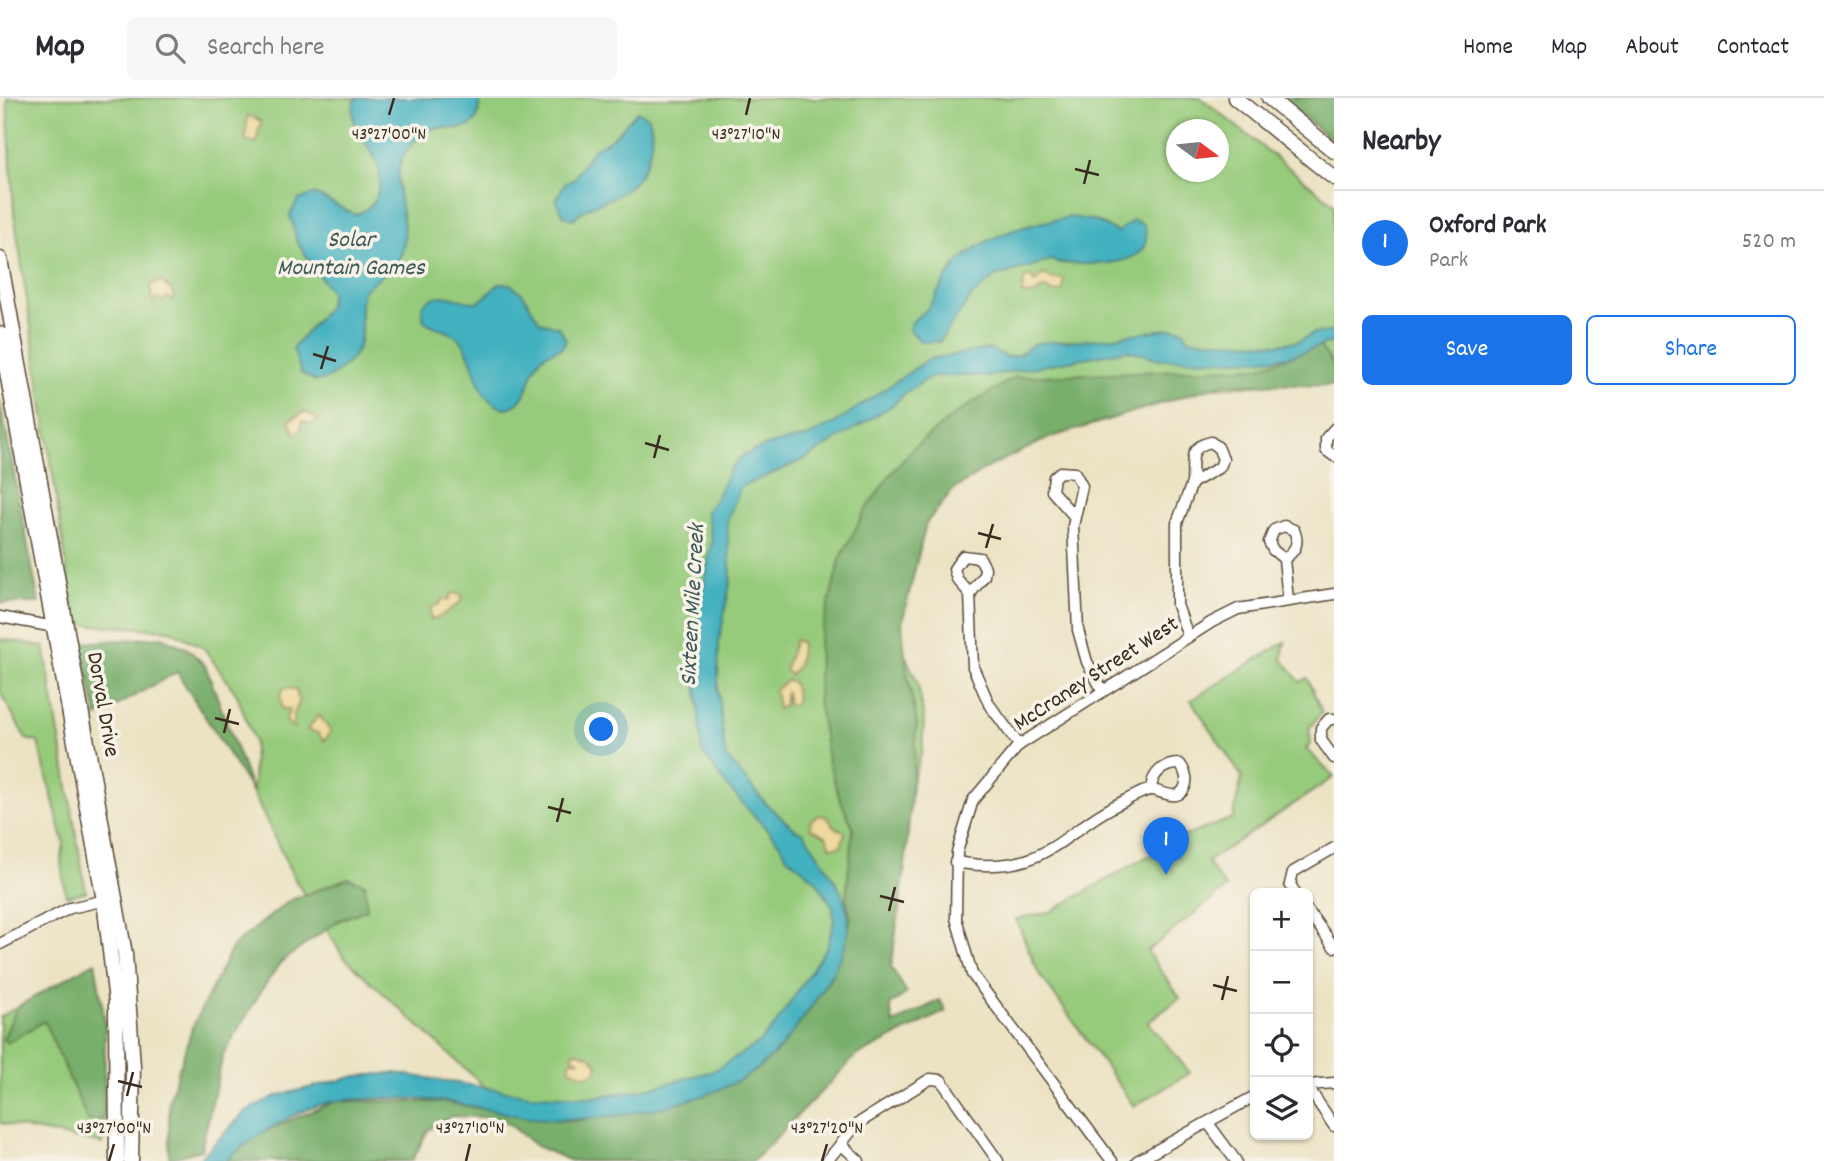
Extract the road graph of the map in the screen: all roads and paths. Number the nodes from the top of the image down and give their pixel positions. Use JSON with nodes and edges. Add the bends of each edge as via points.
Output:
{"nodes":[{"id":1,"x":1235,"y":98,"type":"edge"},
{"id":2,"x":1269,"y":98,"type":"edge"},
{"id":3,"x":1334,"y":151,"type":"edge"},
{"id":4,"x":1334,"y":178,"type":"edge"},
{"id":5,"x":0,"y":259,"type":"edge"},
{"id":6,"x":0,"y":334,"type":"edge"},
{"id":7,"x":1334,"y":429,"type":"edge"},
{"id":8,"x":1334,"y":456,"type":"edge"},
{"id":9,"x":1192,"y":483,"type":"dead end"},
{"id":10,"x":1074,"y":516,"type":"dead end"},
{"id":11,"x":1284,"y":559,"type":"dead end"},
{"id":12,"x":970,"y":594,"type":"dead end"},
{"id":13,"x":1334,"y":594,"type":"edge"},
{"id":14,"x":1288,"y":600,"type":"junction"},
{"id":15,"x":0,"y":617,"type":"edge"},
{"id":16,"x":54,"y":627,"type":"junction"},
{"id":17,"x":69,"y":629,"type":"junction"},
{"id":18,"x":1188,"y":636,"type":"junction"},
{"id":19,"x":1103,"y":691,"type":"junction"},
{"id":20,"x":1334,"y":719,"type":"edge"},
{"id":21,"x":1018,"y":745,"type":"junction"},
{"id":22,"x":1334,"y":758,"type":"edge"},
{"id":23,"x":1151,"y":790,"type":"dead end"},
{"id":24,"x":1334,"y":848,"type":"edge"},
{"id":25,"x":955,"y":862,"type":"junction"},
{"id":26,"x":1292,"y":888,"type":"edge"},
{"id":27,"x":110,"y":899,"type":"junction"},
{"id":28,"x":1313,"y":918,"type":"edge"},
{"id":29,"x":0,"y":944,"type":"edge"},
{"id":30,"x":1334,"y":947,"type":"edge"},
{"id":31,"x":1334,"y":1083,"type":"edge"},
{"id":32,"x":1313,"y":1085,"type":"edge"},
{"id":33,"x":1313,"y":1094,"type":"edge"},
{"id":34,"x":1250,"y":1099,"type":"edge"},
{"id":35,"x":1208,"y":1123,"type":"junction"},
{"id":36,"x":1334,"y":1126,"type":"edge"},
{"id":37,"x":841,"y":1144,"type":"junction"},
{"id":38,"x":117,"y":1161,"type":"edge"},
{"id":39,"x":131,"y":1161,"type":"edge"},
{"id":40,"x":827,"y":1161,"type":"edge"},
{"id":41,"x":859,"y":1161,"type":"edge"},
{"id":42,"x":998,"y":1161,"type":"edge"},
{"id":43,"x":1112,"y":1161,"type":"edge"},
{"id":44,"x":1137,"y":1161,"type":"edge"},
{"id":45,"x":1236,"y":1161,"type":"edge"}],
"edges":[{"from":1,"to":4,"type":"main road"},
{"from":2,"to":3,"type":"main road"},
{"from":5,"to":17,"type":"main road","name":"Dorval Drive"},
{"from":6,"to":16,"type":"main road","name":"Dorval Drive"},
{"from":7,"to":8,"type":"street","via":[[1326,438],[1326,450]]},
{"from":9,"to":18,"type":"street","via":[[1177,523],[1177,606]]},
{"from":10,"to":19,"type":"street","via":[[1079,630],[1087,662]]},
{"from":11,"to":14,"type":"street"},
{"from":12,"to":21,"type":"street","via":[[974,667],[989,704]]},
{"from":13,"to":14,"type":"street","name":"McCraney Street West"},
{"from":14,"to":18,"type":"street","name":"McCraney Street West","via":[[1238,609]]},
{"from":15,"to":16,"type":"street"},
{"from":16,"to":17,"type":"street"},
{"from":16,"to":27,"type":"main road","name":"Dorval Drive"},
{"from":17,"to":27,"type":"main road","name":"Dorval Drive"},
{"from":18,"to":19,"type":"street","name":"McCraney Street West"},
{"from":19,"to":21,"type":"street","name":"McCraney Street West"},
{"from":20,"to":22,"type":"street","via":[[1321,728],[1321,740]]},
{"from":21,"to":25,"type":"street","name":"McCraney Street West","via":[[973,800]]},
{"from":23,"to":25,"type":"street","via":[[1127,799],[1025,862],[978,866]]},
{"from":24,"to":26,"type":"street","via":[[1293,872]]},
{"from":25,"to":43,"type":"street","name":"McCraney Street West","via":[[956,918],[972,974]]},
{"from":27,"to":29,"type":"street","via":[[70,908]]},
{"from":27,"to":38,"type":"main road","name":"Dorval Drive"},
{"from":27,"to":39,"type":"main road","name":"Dorval Drive","via":[[130,993]]},
{"from":28,"to":30,"type":"street"},
{"from":31,"to":32,"type":"street"},
{"from":33,"to":36,"type":"street"},
{"from":34,"to":35,"type":"street"},
{"from":35,"to":44,"type":"street"},
{"from":35,"to":45,"type":"street"},
{"from":37,"to":40,"type":"street"},
{"from":37,"to":41,"type":"street"},
{"from":37,"to":42,"type":"street","via":[[857,1125],[930,1079],[941,1080]]}]}
